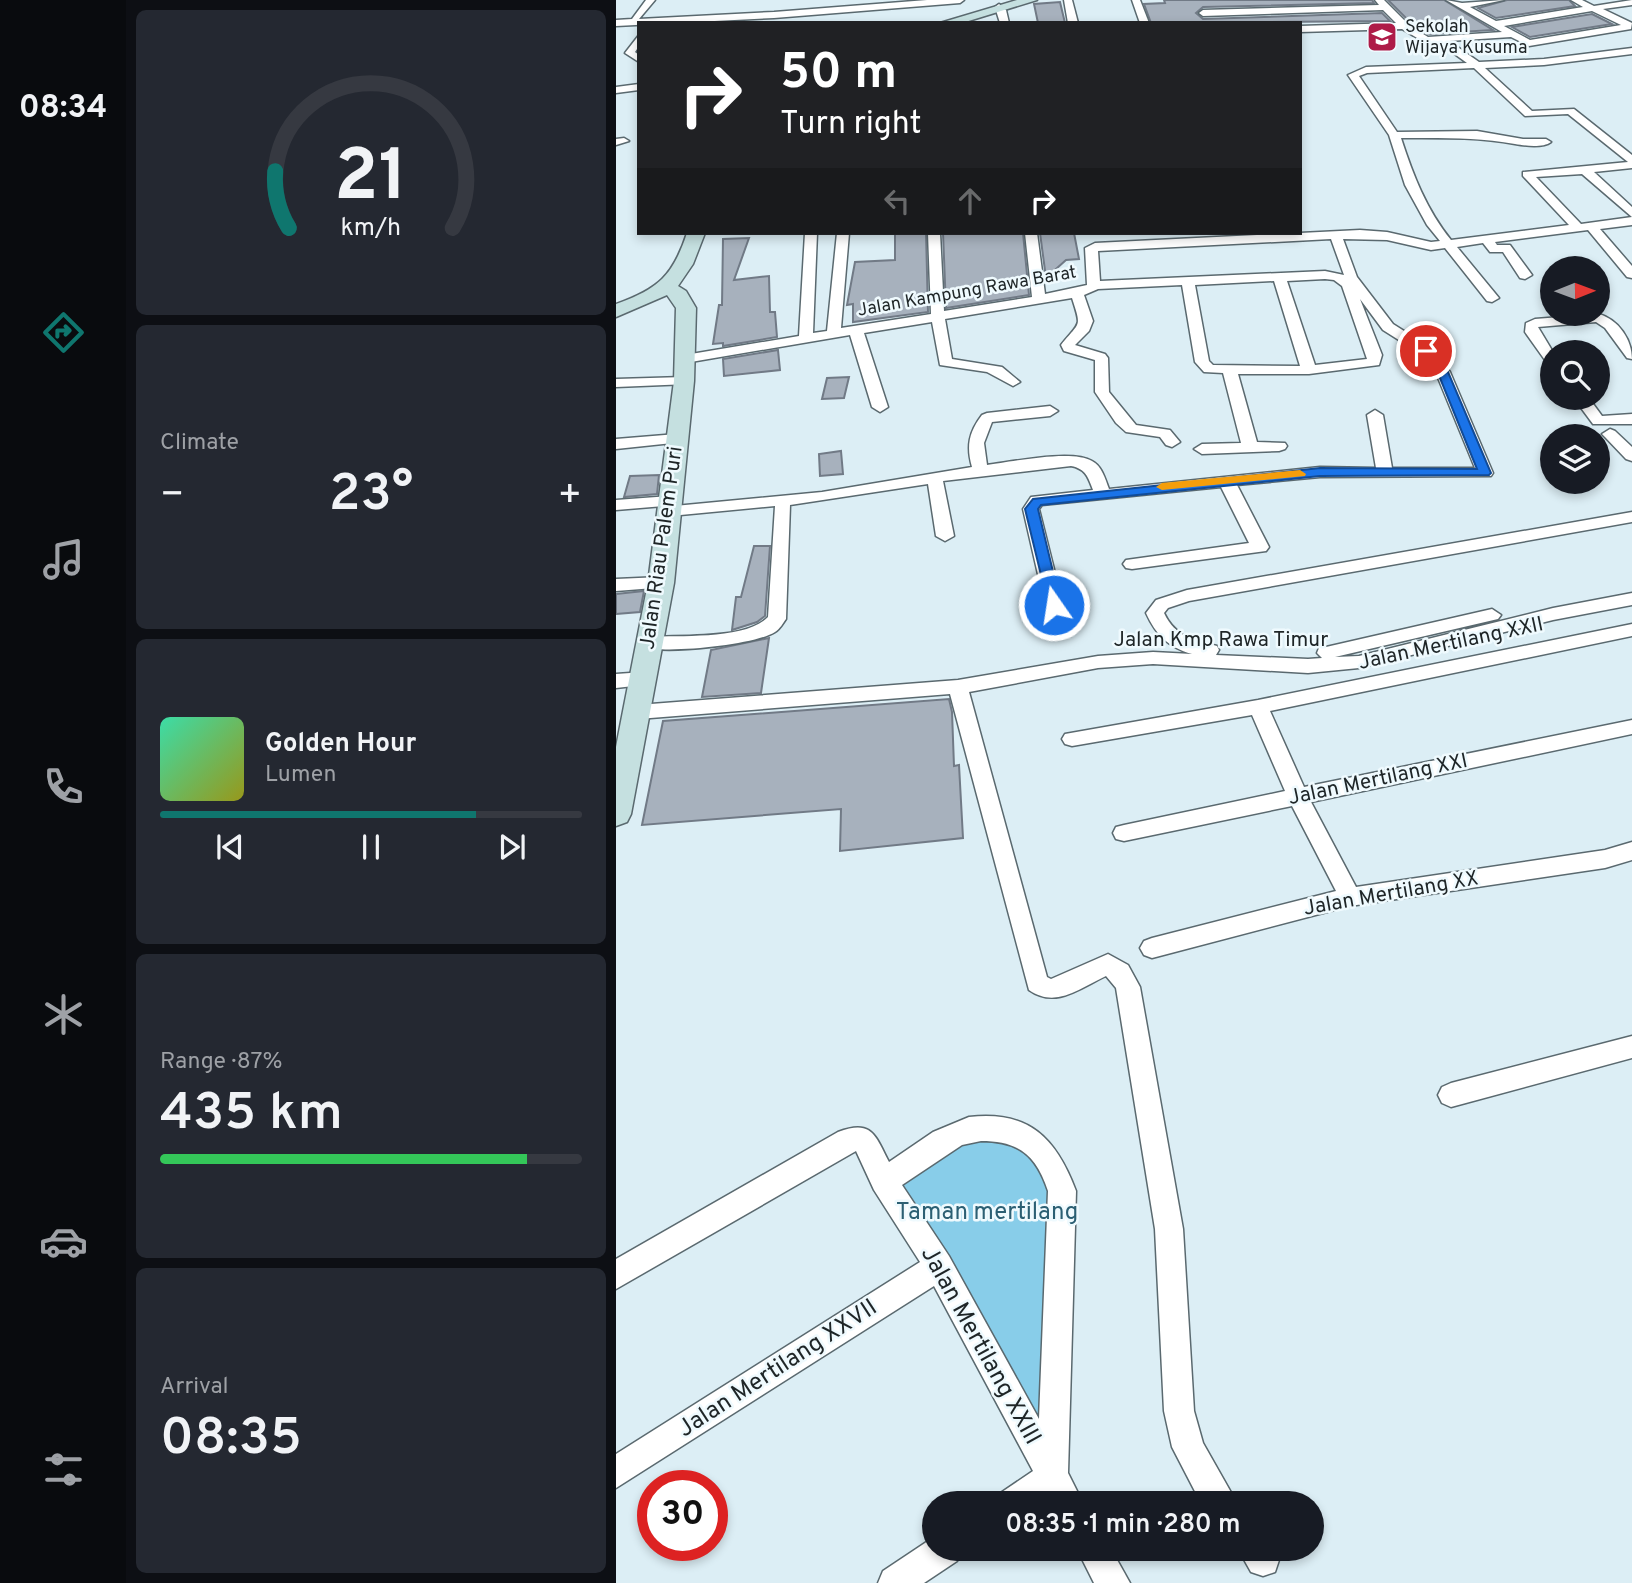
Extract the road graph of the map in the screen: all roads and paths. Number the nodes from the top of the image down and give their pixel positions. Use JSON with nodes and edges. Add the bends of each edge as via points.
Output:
{"nodes":[{"id":1,"x":651,"y":0,"type":"edge"},
{"id":2,"x":960,"y":0,"type":"edge"},
{"id":3,"x":1031,"y":0,"type":"edge"},
{"id":4,"x":1068,"y":0,"type":"edge"},
{"id":5,"x":1136,"y":0,"type":"edge"},
{"id":6,"x":1196,"y":0,"type":"edge"},
{"id":7,"x":1451,"y":0,"type":"edge"},
{"id":8,"x":1500,"y":0,"type":"edge"},
{"id":9,"x":1574,"y":0,"type":"edge"},
{"id":10,"x":1632,"y":2,"type":"edge"},
{"id":11,"x":872,"y":3,"type":"edge"},
{"id":12,"x":1383,"y":3,"type":"edge"},
{"id":13,"x":1461,"y":6,"type":"junction"},
{"id":14,"x":709,"y":7,"type":"dead end"},
{"id":15,"x":999,"y":7,"type":"junction"},
{"id":16,"x":1591,"y":8,"type":"junction"},
{"id":17,"x":782,"y":14,"type":"edge"},
{"id":18,"x":701,"y":18,"type":"junction"},
{"id":19,"x":1205,"y":18,"type":"edge"},
{"id":20,"x":635,"y":19,"type":"dead end"},
{"id":21,"x":664,"y":21,"type":"edge"},
{"id":22,"x":953,"y":21,"type":"edge"},
{"id":23,"x":1005,"y":21,"type":"edge"},
{"id":24,"x":1073,"y":21,"type":"edge"},
{"id":25,"x":1144,"y":21,"type":"edge"},
{"id":26,"x":637,"y":22,"type":"edge"},
{"id":27,"x":616,"y":23,"type":"edge"},
{"id":28,"x":1497,"y":24,"type":"junction"},
{"id":29,"x":1405,"y":26,"type":"junction"},
{"id":30,"x":1302,"y":29,"type":"edge"},
{"id":31,"x":1514,"y":34,"type":"junction"},
{"id":32,"x":1485,"y":37,"type":"junction"},
{"id":33,"x":637,"y":41,"type":"edge"},
{"id":34,"x":1442,"y":41,"type":"junction"},
{"id":35,"x":1495,"y":46,"type":"dead end"},
{"id":36,"x":1632,"y":51,"type":"edge"},
{"id":37,"x":637,"y":58,"type":"edge"},
{"id":38,"x":616,"y":61,"type":"edge"},
{"id":39,"x":1475,"y":64,"type":"junction"},
{"id":40,"x":637,"y":87,"type":"edge"},
{"id":41,"x":616,"y":90,"type":"edge"},
{"id":42,"x":1529,"y":114,"type":"junction"},
{"id":43,"x":1394,"y":135,"type":"junction"},
{"id":44,"x":1550,"y":150,"type":"junction"},
{"id":45,"x":1632,"y":163,"type":"edge"},
{"id":46,"x":1585,"y":170,"type":"junction"},
{"id":47,"x":1565,"y":172,"type":"junction"},
{"id":48,"x":1632,"y":213,"type":"edge"},
{"id":49,"x":1632,"y":221,"type":"edge"},
{"id":50,"x":1588,"y":228,"type":"junction"},
{"id":51,"x":1632,"y":228,"type":"edge"},
{"id":52,"x":1302,"y":232,"type":"edge"},
{"id":53,"x":695,"y":235,"type":"edge"},
{"id":54,"x":811,"y":235,"type":"edge"},
{"id":55,"x":843,"y":235,"type":"edge"},
{"id":56,"x":934,"y":235,"type":"edge"},
{"id":57,"x":1031,"y":235,"type":"edge"},
{"id":58,"x":1222,"y":235,"type":"edge"},
{"id":59,"x":1336,"y":235,"type":"junction"},
{"id":60,"x":1116,"y":239,"type":"edge"},
{"id":61,"x":1486,"y":239,"type":"junction"},
{"id":62,"x":1449,"y":244,"type":"junction"},
{"id":63,"x":1632,"y":274,"type":"edge"},
{"id":64,"x":1525,"y":275,"type":"dead end"},
{"id":65,"x":1279,"y":277,"type":"junction"},
{"id":66,"x":1188,"y":282,"type":"junction"},
{"id":67,"x":1094,"y":285,"type":"junction"},
{"id":68,"x":668,"y":287,"type":"junction"},
{"id":69,"x":1077,"y":293,"type":"junction"},
{"id":70,"x":1492,"y":298,"type":"dead end"},
{"id":71,"x":1039,"y":299,"type":"junction"},
{"id":72,"x":616,"y":311,"type":"edge"},
{"id":73,"x":938,"y":318,"type":"junction"},
{"id":74,"x":856,"y":331,"type":"junction"},
{"id":75,"x":834,"y":335,"type":"junction"},
{"id":76,"x":806,"y":339,"type":"junction"},
{"id":77,"x":1540,"y":343,"type":"edge"},
{"id":78,"x":1632,"y":355,"type":"edge"},
{"id":79,"x":685,"y":370,"type":"junction"},
{"id":80,"x":1309,"y":370,"type":"junction"},
{"id":81,"x":1230,"y":371,"type":"junction"},
{"id":82,"x":1013,"y":382,"type":"dead end"},
{"id":83,"x":616,"y":383,"type":"edge"},
{"id":84,"x":880,"y":407,"type":"dead end"},
{"id":85,"x":1590,"y":410,"type":"edge"},
{"id":86,"x":1050,"y":411,"type":"dead end"},
{"id":87,"x":1375,"y":415,"type":"dead end"},
{"id":88,"x":1632,"y":419,"type":"edge"},
{"id":89,"x":1610,"y":434,"type":"dead end"},
{"id":90,"x":677,"y":439,"type":"junction"},
{"id":91,"x":1172,"y":442,"type":"dead end"},
{"id":92,"x":616,"y":444,"type":"edge"},
{"id":93,"x":1250,"y":446,"type":"junction"},
{"id":94,"x":1279,"y":446,"type":"dead end"},
{"id":95,"x":1202,"y":449,"type":"dead end"},
{"id":96,"x":1632,"y":456,"type":"edge"},
{"id":97,"x":981,"y":470,"type":"junction"},
{"id":98,"x":1385,"y":471,"type":"junction"},
{"id":99,"x":935,"y":479,"type":"junction"},
{"id":100,"x":1226,"y":480,"type":"junction"},
{"id":101,"x":1102,"y":493,"type":"junction"},
{"id":102,"x":616,"y":505,"type":"edge"},
{"id":103,"x":670,"y":506,"type":"junction"},
{"id":104,"x":783,"y":507,"type":"dead end"},
{"id":105,"x":1632,"y":517,"type":"edge"},
{"id":106,"x":945,"y":536,"type":"dead end"},
{"id":107,"x":1132,"y":564,"type":"dead end"},
{"id":108,"x":661,"y":583,"type":"junction"},
{"id":109,"x":616,"y":585,"type":"edge"},
{"id":110,"x":1632,"y":586,"type":"edge"},
{"id":111,"x":1632,"y":599,"type":"edge"},
{"id":112,"x":1054,"y":605,"type":"dead end"},
{"id":113,"x":1632,"y":630,"type":"edge"},
{"id":114,"x":650,"y":643,"type":"junction"},
{"id":115,"x":644,"y":679,"type":"junction"},
{"id":116,"x":616,"y":681,"type":"edge"},
{"id":117,"x":958,"y":687,"type":"junction"},
{"id":118,"x":1258,"y":707,"type":"junction"},
{"id":119,"x":638,"y":712,"type":"junction"},
{"id":120,"x":1632,"y":727,"type":"edge"},
{"id":121,"x":624,"y":738,"type":"edge"},
{"id":122,"x":1072,"y":739,"type":"dead end"},
{"id":123,"x":1298,"y":797,"type":"junction"},
{"id":124,"x":617,"y":805,"type":"edge"},
{"id":125,"x":1124,"y":832,"type":"dead end"},
{"id":126,"x":1632,"y":850,"type":"edge"},
{"id":127,"x":1605,"y":859,"type":"junction"},
{"id":128,"x":1632,"y":861,"type":"edge"},
{"id":129,"x":1350,"y":897,"type":"junction"},
{"id":130,"x":1152,"y":948,"type":"dead end"},
{"id":131,"x":1632,"y":1047,"type":"edge"},
{"id":132,"x":1451,"y":1095,"type":"dead end"},
{"id":133,"x":884,"y":1181,"type":"junction"},
{"id":134,"x":939,"y":1266,"type":"junction"},
{"id":135,"x":616,"y":1275,"type":"edge"},
{"id":136,"x":616,"y":1472,"type":"edge"},
{"id":137,"x":1059,"y":1490,"type":"edge"},
{"id":138,"x":1212,"y":1491,"type":"edge"},
{"id":139,"x":927,"y":1561,"type":"edge"},
{"id":140,"x":1100,"y":1561,"type":"edge"},
{"id":141,"x":895,"y":1583,"type":"edge"},
{"id":142,"x":1113,"y":1583,"type":"edge"}],
"edges":[{"from":1,"to":20,"type":"street"},
{"from":2,"to":11,"type":"street"},
{"from":3,"to":15,"type":"street"},
{"from":4,"to":24,"type":"street"},
{"from":5,"to":25,"type":"street"},
{"from":6,"to":19,"type":"street"},
{"from":7,"to":13,"type":"street"},
{"from":7,"to":32,"type":"street","via":[[1452,8]]},
{"from":8,"to":13,"type":"street"},
{"from":9,"to":16,"type":"street"},
{"from":10,"to":16,"type":"street"},
{"from":11,"to":17,"type":"street"},
{"from":12,"to":19,"type":"street"},
{"from":12,"to":29,"type":"street"},
{"from":13,"to":28,"type":"street"},
{"from":14,"to":18,"type":"street"},
{"from":15,"to":22,"type":"street"},
{"from":15,"to":23,"type":"street"},
{"from":16,"to":28,"type":"street"},
{"from":16,"to":31,"type":"street","via":[[1631,26],[1537,43]]},
{"from":17,"to":18,"type":"street"},
{"from":18,"to":21,"type":"street"},
{"from":26,"to":27,"type":"street"},
{"from":28,"to":31,"type":"street"},
{"from":29,"to":30,"type":"street"},
{"from":29,"to":34,"type":"street","via":[[1419,38]]},
{"from":31,"to":32,"type":"street"},
{"from":32,"to":34,"type":"street"},
{"from":32,"to":35,"type":"street"},
{"from":33,"to":37,"type":"street","via":[[630,53]]},
{"from":34,"to":39,"type":"street"},
{"from":36,"to":39,"type":"street","via":[[1544,62]]},
{"from":37,"to":38,"type":"street"},
{"from":39,"to":42,"type":"street"},
{"from":39,"to":43,"type":"street","via":[[1354,73]]},
{"from":40,"to":41,"type":"street"},
{"from":42,"to":44,"type":"street"},
{"from":42,"to":45,"type":"street","via":[[1570,111]]},
{"from":43,"to":44,"type":"street","via":[[1477,134]]},
{"from":43,"to":62,"type":"street","via":[[1411,185]]},
{"from":44,"to":47,"type":"street"},
{"from":45,"to":46,"type":"street"},
{"from":46,"to":47,"type":"street"},
{"from":46,"to":48,"type":"street"},
{"from":47,"to":50,"type":"street","via":[[1527,173]]},
{"from":49,"to":50,"type":"street","name":"Jalan Kampung Rawa Barat"},
{"from":50,"to":51,"type":"street"},
{"from":50,"to":61,"type":"street","name":"Jalan Kampung Rawa Barat"},
{"from":50,"to":63,"type":"street"},
{"from":52,"to":59,"type":"street","name":"Jalan Kampung Rawa Barat"},
{"from":53,"to":68,"type":"street","via":[[687,262]]},
{"from":54,"to":76,"type":"street"},
{"from":55,"to":75,"type":"street"},
{"from":56,"to":73,"type":"street"},
{"from":57,"to":71,"type":"street"},
{"from":58,"to":60,"type":"street","name":"Jalan Kampung Rawa Barat"},
{"from":59,"to":62,"type":"street","name":"Jalan Kampung Rawa Barat","via":[[1372,234],[1431,246]]},
{"from":59,"to":98,"type":"street","via":[[1351,277],[1388,327],[1426,351],[1443,372],[1485,471],[1477,475]]},
{"from":60,"to":67,"type":"street","name":"Jalan Kampung Rawa Barat","via":[[1091,248]]},
{"from":61,"to":62,"type":"street","name":"Jalan Kampung Rawa Barat"},
{"from":61,"to":64,"type":"street","via":[[1494,249],[1506,248]]},
{"from":62,"to":70,"type":"street"},
{"from":65,"to":66,"type":"street"},
{"from":65,"to":80,"type":"street"},
{"from":65,"to":80,"type":"street","via":[[1325,275],[1348,284],[1375,355],[1374,362],[1363,365]]},
{"from":66,"to":67,"type":"street"},
{"from":66,"to":81,"type":"street","via":[[1202,362],[1209,369]]},
{"from":67,"to":69,"type":"street","name":"Jalan Kampung Rawa Barat"},
{"from":68,"to":72,"type":"street"},
{"from":68,"to":79,"type":"street","name":"Jalan Riau Palem Puri","via":[[686,308]]},
{"from":69,"to":71,"type":"street","name":"Jalan Kampung Rawa Barat"},
{"from":69,"to":91,"type":"street","via":[[1086,321],[1069,348],[1103,361],[1102,392],[1125,424],[1131,429],[1165,433]]},
{"from":71,"to":73,"type":"street","name":"Jalan Kampung Rawa Barat"},
{"from":73,"to":74,"type":"street","name":"Jalan Kampung Rawa Barat"},
{"from":73,"to":82,"type":"street","via":[[945,362],[992,367]]},
{"from":74,"to":75,"type":"street","name":"Jalan Kampung Rawa Barat"},
{"from":74,"to":84,"type":"street"},
{"from":75,"to":76,"type":"street","name":"Jalan Kampung Rawa Barat"},
{"from":76,"to":79,"type":"street","name":"Jalan Kampung Rawa Barat"},
{"from":77,"to":78,"type":"street","via":[[1532,332],[1535,323],[1598,318],[1609,324]]},
{"from":79,"to":83,"type":"street","name":"Jalan Kampung Rawa Barat"},
{"from":79,"to":90,"type":"street","name":"Jalan Riau Palem Puri"},
{"from":80,"to":81,"type":"street"},
{"from":81,"to":93,"type":"street"},
{"from":85,"to":88,"type":"street","via":[[1598,421]]},
{"from":86,"to":97,"type":"street","via":[[987,418],[978,429],[976,443]]},
{"from":87,"to":98,"type":"street"},
{"from":89,"to":96,"type":"street"},
{"from":90,"to":92,"type":"street"},
{"from":90,"to":103,"type":"street","name":"Jalan Riau Palem Puri"},
{"from":93,"to":94,"type":"street"},
{"from":93,"to":95,"type":"street"},
{"from":97,"to":99,"type":"street"},
{"from":97,"to":101,"type":"street","via":[[1071,461],[1086,464],[1094,472]]},
{"from":98,"to":100,"type":"street"},
{"from":99,"to":103,"type":"street"},
{"from":99,"to":106,"type":"street"},
{"from":100,"to":101,"type":"street"},
{"from":100,"to":107,"type":"street","via":[[1260,547]]},
{"from":101,"to":112,"type":"street","via":[[1033,504]]},
{"from":102,"to":103,"type":"street"},
{"from":103,"to":108,"type":"street","name":"Jalan Riau Palem Puri"},
{"from":104,"to":114,"type":"street","via":[[774,626],[744,636]]},
{"from":105,"to":110,"type":"street","via":[[1187,596],[1162,604],[1155,613],[1166,635],[1193,649],[1316,654]]},
{"from":108,"to":109,"type":"street"},
{"from":108,"to":114,"type":"street","name":"Jalan Riau Palem Puri"},
{"from":111,"to":117,"type":"street","name":"Jalan Kmp Rawa Timur","via":[[1359,662],[1308,666],[1140,659]]},
{"from":113,"to":118,"type":"street","name":"Jalan Mertilang XXII"},
{"from":114,"to":115,"type":"street","name":"Jalan Riau Palem Puri"},
{"from":115,"to":116,"type":"street"},
{"from":115,"to":119,"type":"street","name":"Jalan Riau Palem Puri"},
{"from":117,"to":119,"type":"street","name":"Jalan Kmp Rawa Timur"},
{"from":117,"to":138,"type":"street","via":[[1037,983],[1053,989],[1108,964],[1120,972],[1128,987],[1169,1229],[1179,1411],[1188,1447]]},
{"from":118,"to":122,"type":"street","name":"Jalan Mertilang XXII"},
{"from":118,"to":123,"type":"street"},
{"from":119,"to":121,"type":"street","name":"Jalan Riau Palem Puri"},
{"from":120,"to":123,"type":"street","name":"Jalan Mertilang XXI"},
{"from":121,"to":124,"type":"street","name":"Jalan Riau Palem Puri"},
{"from":123,"to":125,"type":"street","name":"Jalan Mertilang XXI"},
{"from":123,"to":129,"type":"street"},
{"from":126,"to":127,"type":"street","name":"Jalan Mertilang XX"},
{"from":127,"to":128,"type":"street"},
{"from":127,"to":129,"type":"street","name":"Jalan Mertilang XX"},
{"from":129,"to":130,"type":"street","name":"Jalan Mertilang XX"},
{"from":131,"to":132,"type":"street"},
{"from":133,"to":134,"type":"street","name":"Jalan Mertilang XXIII"},
{"from":133,"to":135,"type":"street","name":"Jalan Mertilang XXIII","via":[[865,1142],[853,1138]]},
{"from":133,"to":137,"type":"street","name":"Jalan Mertilang XXIII","via":[[960,1132],[980,1128],[1013,1129],[1034,1142],[1056,1170],[1062,1191]]},
{"from":134,"to":136,"type":"street","name":"Jalan Mertilang XXVII"},
{"from":134,"to":137,"type":"street","name":"Jalan Mertilang XXIII"},
{"from":139,"to":141,"type":"street"},
{"from":140,"to":142,"type":"street"}]}
